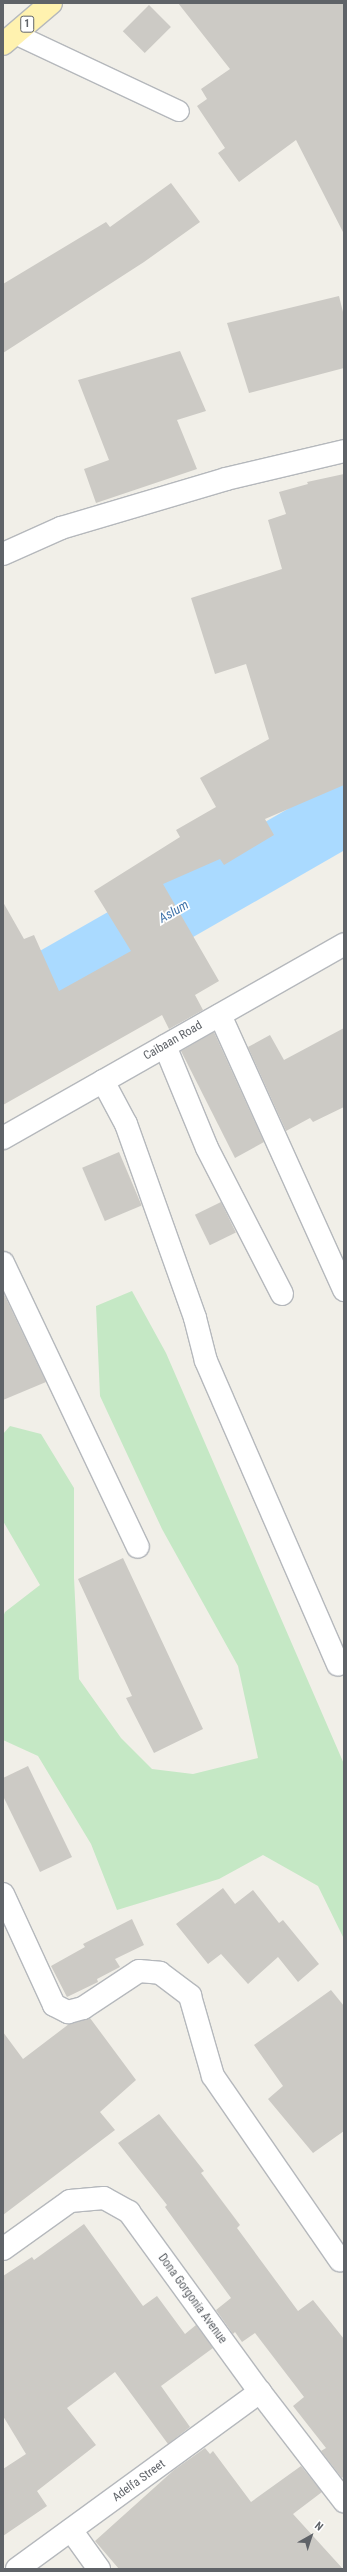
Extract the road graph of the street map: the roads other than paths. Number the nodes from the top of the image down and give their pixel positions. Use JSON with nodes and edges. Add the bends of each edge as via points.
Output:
{"nodes":[{"id":1,"x":51,"y":3,"type":"edge"},
{"id":2,"x":9,"y":39,"type":"edge"},
{"id":3,"x":179,"y":111,"type":"dead end"},
{"id":4,"x":344,"y":452,"type":"edge"},
{"id":5,"x":3,"y":554,"type":"edge"},
{"id":6,"x":344,"y":944,"type":"edge"},
{"id":7,"x":220,"y":1014,"type":"junction"},
{"id":8,"x":165,"y":1046,"type":"junction"},
{"id":9,"x":103,"y":1081,"type":"junction"},
{"id":10,"x":3,"y":1138,"type":"edge"},
{"id":11,"x":3,"y":1263,"type":"edge"},
{"id":12,"x":344,"y":1290,"type":"edge"},
{"id":13,"x":282,"y":1294,"type":"dead end"},
{"id":14,"x":138,"y":1547,"type":"dead end"},
{"id":15,"x":338,"y":1664,"type":"dead end"},
{"id":16,"x":3,"y":1894,"type":"edge"},
{"id":17,"x":3,"y":2249,"type":"edge"},
{"id":18,"x":340,"y":2260,"type":"dead end"},
{"id":19,"x":260,"y":2392,"type":"junction"},
{"id":20,"x":344,"y":2501,"type":"edge"},
{"id":21,"x":71,"y":2530,"type":"junction"},
{"id":22,"x":17,"y":2569,"type":"edge"},
{"id":23,"x":99,"y":2569,"type":"edge"}],
"edges":[{"from":1,"to":2,"type":"main road","number":"1"},
{"from":2,"to":3,"type":"lane"},
{"from":4,"to":5,"type":"street","via":[[219,481],[61,528]]},
{"from":6,"to":7,"type":"street","name":"Caibaan Road"},
{"from":7,"to":8,"type":"street","name":"Caibaan Road"},
{"from":7,"to":12,"type":"street"},
{"from":8,"to":9,"type":"street","name":"Caibaan Road"},
{"from":8,"to":13,"type":"street","via":[[207,1148]]},
{"from":9,"to":10,"type":"street","name":"Caibaan Road"},
{"from":9,"to":15,"type":"street","via":[[126,1124],[195,1318],[206,1362]]},
{"from":11,"to":14,"type":"street"},
{"from":16,"to":18,"type":"street","via":[[54,2006],[68,2012],[83,2008],[139,1971],[160,1973],[190,1996],[213,2076]]},
{"from":17,"to":19,"type":"street","name":"Dona Gorgonia Avenue","via":[[70,2201],[104,2198],[129,2212]]},
{"from":19,"to":20,"type":"street","name":"Dona Gorgonia Avenue"},
{"from":19,"to":21,"type":"street","name":"Adelfa Street"},
{"from":21,"to":22,"type":"street","name":"Adelfa Street"},
{"from":21,"to":23,"type":"street"}]}
